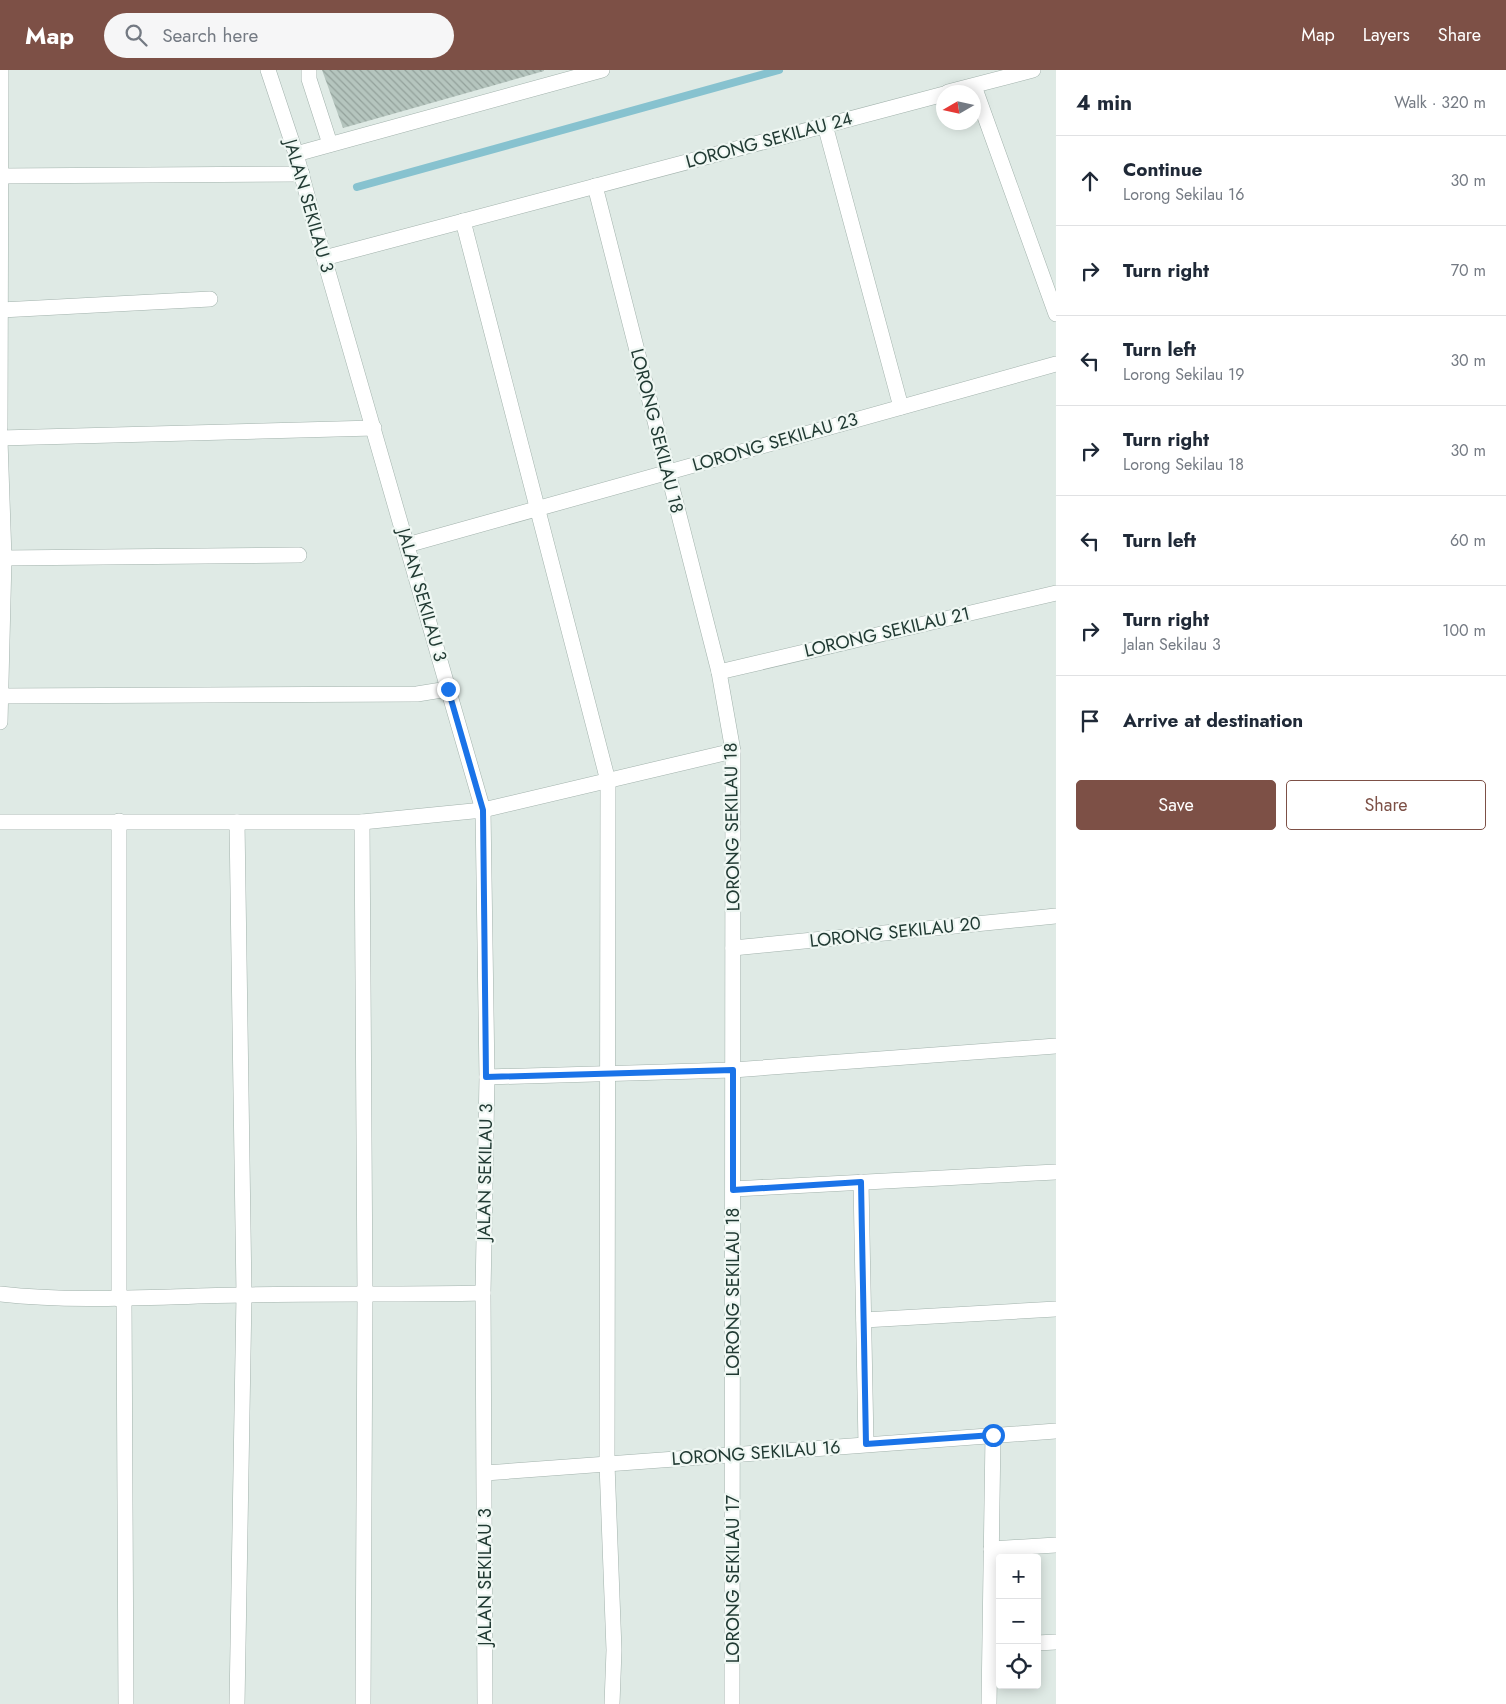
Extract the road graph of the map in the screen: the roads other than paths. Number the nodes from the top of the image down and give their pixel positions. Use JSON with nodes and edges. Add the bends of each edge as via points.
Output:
{"nodes":[{"id":1,"x":2,"y":70,"type":"edge"},
{"id":2,"x":268,"y":70,"type":"edge"},
{"id":3,"x":309,"y":70,"type":"edge"},
{"id":4,"x":602,"y":70,"type":"edge"},
{"id":5,"x":1033,"y":70,"type":"edge"},
{"id":6,"x":978,"y":85,"type":"edge"},
{"id":7,"x":936,"y":96,"type":"edge"},
{"id":8,"x":981,"y":105,"type":"edge"},
{"id":9,"x":825,"y":125,"type":"junction"},
{"id":10,"x":330,"y":144,"type":"junction"},
{"id":11,"x":296,"y":154,"type":"junction"},
{"id":12,"x":302,"y":174,"type":"junction"},
{"id":13,"x":1,"y":176,"type":"edge"},
{"id":14,"x":595,"y":186,"type":"junction"},
{"id":15,"x":463,"y":221,"type":"junction"},
{"id":16,"x":324,"y":258,"type":"junction"},
{"id":17,"x":210,"y":299,"type":"dead end"},
{"id":18,"x":1,"y":310,"type":"edge"},
{"id":19,"x":1056,"y":314,"type":"edge"},
{"id":20,"x":1056,"y":364,"type":"edge"},
{"id":21,"x":901,"y":407,"type":"junction"},
{"id":22,"x":0,"y":428,"type":"edge"},
{"id":23,"x":374,"y":428,"type":"junction"},
{"id":24,"x":0,"y":439,"type":"edge"},
{"id":25,"x":668,"y":472,"type":"junction"},
{"id":26,"x":538,"y":508,"type":"junction"},
{"id":27,"x":407,"y":545,"type":"junction"},
{"id":28,"x":299,"y":555,"type":"dead end"},
{"id":29,"x":4,"y":558,"type":"junction"},
{"id":30,"x":1056,"y":593,"type":"edge"},
{"id":31,"x":719,"y":672,"type":"junction"},
{"id":32,"x":448,"y":689,"type":"junction"},
{"id":33,"x":1,"y":696,"type":"junction"},
{"id":34,"x":0,"y":722,"type":"edge"},
{"id":35,"x":733,"y":751,"type":"junction"},
{"id":36,"x":608,"y":781,"type":"junction"},
{"id":37,"x":483,"y":810,"type":"junction"},
{"id":38,"x":119,"y":821,"type":"junction"},
{"id":39,"x":0,"y":822,"type":"edge"},
{"id":40,"x":237,"y":822,"type":"junction"},
{"id":41,"x":362,"y":822,"type":"junction"},
{"id":42,"x":1056,"y":916,"type":"edge"},
{"id":43,"x":733,"y":948,"type":"junction"},
{"id":44,"x":1056,"y":1046,"type":"edge"},
{"id":45,"x":733,"y":1070,"type":"junction"},
{"id":46,"x":607,"y":1074,"type":"junction"},
{"id":47,"x":486,"y":1077,"type":"junction"},
{"id":48,"x":1056,"y":1172,"type":"edge"},
{"id":49,"x":861,"y":1182,"type":"junction"},
{"id":50,"x":733,"y":1190,"type":"junction"},
{"id":51,"x":0,"y":1294,"type":"edge"},
{"id":52,"x":484,"y":1294,"type":"junction"},
{"id":53,"x":244,"y":1295,"type":"junction"},
{"id":54,"x":365,"y":1295,"type":"junction"},
{"id":55,"x":121,"y":1299,"type":"junction"},
{"id":56,"x":1056,"y":1309,"type":"edge"},
{"id":57,"x":864,"y":1320,"type":"junction"},
{"id":58,"x":1056,"y":1430,"type":"edge"},
{"id":59,"x":993,"y":1435,"type":"junction"},
{"id":60,"x":866,"y":1444,"type":"junction"},
{"id":61,"x":733,"y":1455,"type":"junction"},
{"id":62,"x":607,"y":1464,"type":"junction"},
{"id":63,"x":485,"y":1473,"type":"junction"},
{"id":64,"x":1056,"y":1545,"type":"edge"},
{"id":65,"x":991,"y":1549,"type":"junction"},
{"id":66,"x":1056,"y":1642,"type":"edge"},
{"id":67,"x":1041,"y":1643,"type":"edge"},
{"id":68,"x":995,"y":1646,"type":"edge"},
{"id":69,"x":126,"y":1704,"type":"edge"},
{"id":70,"x":237,"y":1704,"type":"edge"},
{"id":71,"x":363,"y":1704,"type":"edge"},
{"id":72,"x":484,"y":1704,"type":"edge"},
{"id":73,"x":612,"y":1704,"type":"edge"},
{"id":74,"x":732,"y":1704,"type":"edge"},
{"id":75,"x":989,"y":1704,"type":"edge"}],
"edges":[{"from":1,"to":13,"type":"street"},
{"from":2,"to":11,"type":"street","name":"JALAN SEKILAU 3"},
{"from":3,"to":10,"type":"street"},
{"from":4,"to":10,"type":"street"},
{"from":5,"to":6,"type":"street"},
{"from":7,"to":9,"type":"street","name":"LORONG SEKILAU 24"},
{"from":8,"to":19,"type":"street"},
{"from":9,"to":14,"type":"street","name":"LORONG SEKILAU 24"},
{"from":9,"to":21,"type":"street"},
{"from":10,"to":11,"type":"street"},
{"from":11,"to":12,"type":"street","name":"JALAN SEKILAU 3"},
{"from":12,"to":13,"type":"street"},
{"from":12,"to":16,"type":"street","name":"JALAN SEKILAU 3"},
{"from":13,"to":18,"type":"street"},
{"from":14,"to":15,"type":"street","name":"LORONG SEKILAU 24"},
{"from":14,"to":25,"type":"street","name":"LORONG SEKILAU 18"},
{"from":15,"to":16,"type":"street","name":"LORONG SEKILAU 24"},
{"from":15,"to":26,"type":"street"},
{"from":16,"to":23,"type":"street","name":"JALAN SEKILAU 3"},
{"from":17,"to":18,"type":"street"},
{"from":18,"to":22,"type":"street"},
{"from":20,"to":21,"type":"street","name":"LORONG SEKILAU 23"},
{"from":21,"to":25,"type":"street","name":"LORONG SEKILAU 23"},
{"from":23,"to":24,"type":"street"},
{"from":23,"to":27,"type":"street","name":"JALAN SEKILAU 3"},
{"from":24,"to":29,"type":"street"},
{"from":25,"to":26,"type":"street","name":"LORONG SEKILAU 23"},
{"from":25,"to":31,"type":"street","name":"LORONG SEKILAU 18"},
{"from":26,"to":27,"type":"street","name":"LORONG SEKILAU 23"},
{"from":26,"to":36,"type":"street"},
{"from":27,"to":32,"type":"street","name":"JALAN SEKILAU 3"},
{"from":28,"to":29,"type":"street"},
{"from":29,"to":33,"type":"street"},
{"from":30,"to":31,"type":"street","name":"LORONG SEKILAU 21"},
{"from":31,"to":35,"type":"street","name":"LORONG SEKILAU 18"},
{"from":32,"to":33,"type":"street","via":[[417,694]]},
{"from":32,"to":37,"type":"street","name":"JALAN SEKILAU 3"},
{"from":33,"to":34,"type":"street"},
{"from":35,"to":36,"type":"street"},
{"from":35,"to":43,"type":"street","name":"LORONG SEKILAU 18"},
{"from":36,"to":37,"type":"street"},
{"from":36,"to":46,"type":"street"},
{"from":37,"to":41,"type":"street"},
{"from":37,"to":47,"type":"street","name":"JALAN SEKILAU 3"},
{"from":38,"to":39,"type":"street"},
{"from":38,"to":40,"type":"street"},
{"from":38,"to":55,"type":"street"},
{"from":40,"to":41,"type":"street"},
{"from":40,"to":53,"type":"street"},
{"from":41,"to":54,"type":"street"},
{"from":42,"to":43,"type":"street","name":"LORONG SEKILAU 20"},
{"from":43,"to":45,"type":"street","name":"LORONG SEKILAU 18"},
{"from":44,"to":45,"type":"street"},
{"from":45,"to":46,"type":"street"},
{"from":45,"to":50,"type":"street","name":"LORONG SEKILAU 18"},
{"from":46,"to":47,"type":"street"},
{"from":46,"to":62,"type":"street"},
{"from":47,"to":52,"type":"street","name":"JALAN SEKILAU 3"},
{"from":48,"to":49,"type":"street"},
{"from":49,"to":50,"type":"street"},
{"from":49,"to":57,"type":"street"},
{"from":50,"to":61,"type":"street","name":"LORONG SEKILAU 18"},
{"from":51,"to":55,"type":"street"},
{"from":52,"to":54,"type":"street"},
{"from":52,"to":63,"type":"street","name":"JALAN SEKILAU 3"},
{"from":53,"to":54,"type":"street"},
{"from":53,"to":55,"type":"street"},
{"from":53,"to":70,"type":"street"},
{"from":54,"to":71,"type":"street"},
{"from":55,"to":69,"type":"street"},
{"from":56,"to":57,"type":"street"},
{"from":57,"to":60,"type":"street"},
{"from":58,"to":59,"type":"street","name":"LORONG SEKILAU 16"},
{"from":59,"to":60,"type":"street","name":"LORONG SEKILAU 16"},
{"from":59,"to":65,"type":"street"},
{"from":60,"to":61,"type":"street","name":"LORONG SEKILAU 16"},
{"from":61,"to":62,"type":"street","name":"LORONG SEKILAU 16"},
{"from":61,"to":74,"type":"street","name":"LORONG SEKILAU 17"},
{"from":62,"to":63,"type":"street","name":"LORONG SEKILAU 16"},
{"from":62,"to":73,"type":"street","via":[[614,1650]]},
{"from":63,"to":72,"type":"street","name":"JALAN SEKILAU 3"},
{"from":64,"to":65,"type":"street"},
{"from":65,"to":68,"type":"street"},
{"from":66,"to":67,"type":"street"},
{"from":68,"to":75,"type":"street"}]}
